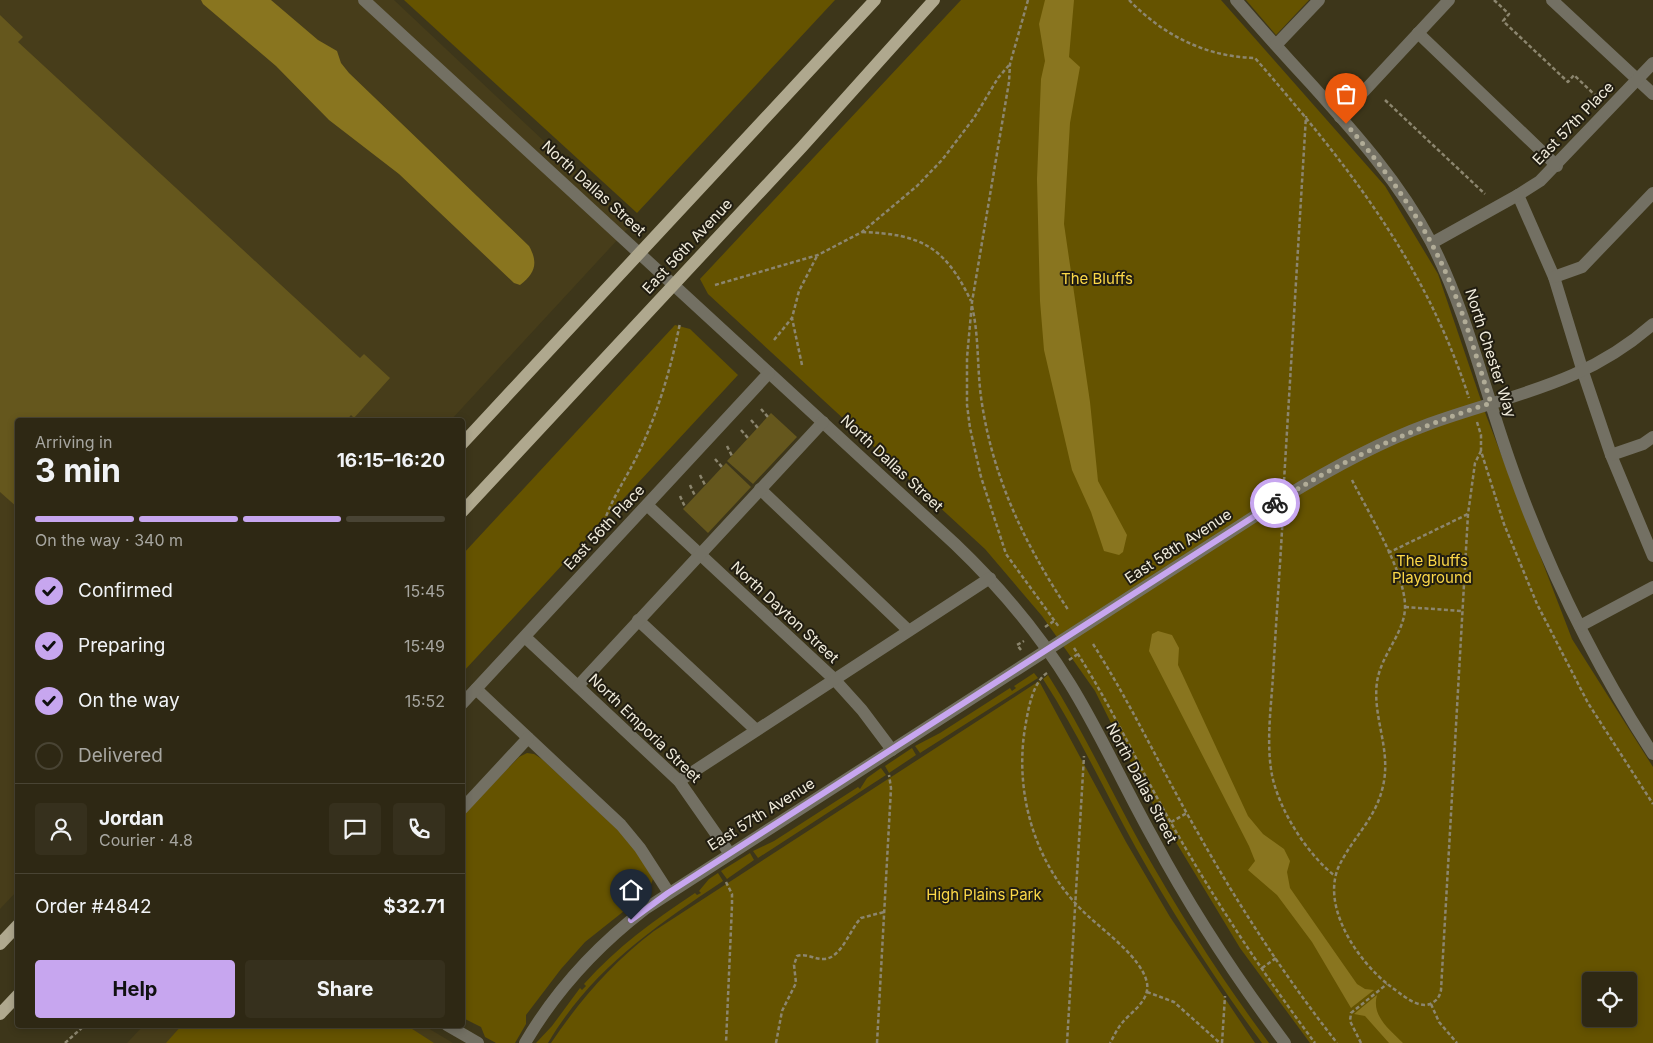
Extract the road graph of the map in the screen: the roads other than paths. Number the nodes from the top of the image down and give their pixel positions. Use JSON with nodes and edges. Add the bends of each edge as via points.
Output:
{"nodes":[{"id":1,"x":364,"y":0,"type":"edge"},
{"id":2,"x":876,"y":0,"type":"edge"},
{"id":3,"x":934,"y":0,"type":"edge"},
{"id":4,"x":1236,"y":0,"type":"edge"},
{"id":5,"x":1319,"y":0,"type":"edge"},
{"id":6,"x":1449,"y":0,"type":"edge"},
{"id":7,"x":1552,"y":0,"type":"edge"},
{"id":8,"x":1418,"y":33,"type":"junction"},
{"id":9,"x":1276,"y":45,"type":"junction"},
{"id":10,"x":1653,"y":63,"type":"edge"},
{"id":11,"x":1637,"y":79,"type":"junction"},
{"id":12,"x":1653,"y":94,"type":"edge"},
{"id":13,"x":1340,"y":117,"type":"junction"},
{"id":14,"x":1557,"y":166,"type":"junction"},
{"id":15,"x":1653,"y":193,"type":"edge"},
{"id":16,"x":1518,"y":195,"type":"junction"},
{"id":17,"x":1432,"y":243,"type":"junction"},
{"id":18,"x":640,"y":252,"type":"junction"},
{"id":19,"x":1554,"y":277,"type":"junction"},
{"id":20,"x":673,"y":285,"type":"junction"},
{"id":21,"x":1653,"y":324,"type":"edge"},
{"id":22,"x":1583,"y":372,"type":"junction"},
{"id":23,"x":770,"y":373,"type":"junction"},
{"id":24,"x":1491,"y":403,"type":"junction"},
{"id":25,"x":823,"y":422,"type":"junction"},
{"id":26,"x":1653,"y":437,"type":"edge"},
{"id":27,"x":465,"y":441,"type":"edge"},
{"id":28,"x":1611,"y":455,"type":"junction"},
{"id":29,"x":760,"y":490,"type":"junction"},
{"id":30,"x":647,"y":505,"type":"junction"},
{"id":31,"x":465,"y":509,"type":"edge"},
{"id":32,"x":700,"y":554,"type":"junction"},
{"id":33,"x":1653,"y":556,"type":"edge"},
{"id":34,"x":990,"y":578,"type":"junction"},
{"id":35,"x":1653,"y":588,"type":"edge"},
{"id":36,"x":638,"y":620,"type":"junction"},
{"id":37,"x":1580,"y":626,"type":"junction"},
{"id":38,"x":908,"y":630,"type":"junction"},
{"id":39,"x":525,"y":637,"type":"junction"},
{"id":40,"x":1048,"y":650,"type":"junction"},
{"id":41,"x":834,"y":680,"type":"junction"},
{"id":42,"x":578,"y":686,"type":"junction"},
{"id":43,"x":476,"y":689,"type":"junction"},
{"id":44,"x":465,"y":701,"type":"edge"},
{"id":45,"x":755,"y":729,"type":"junction"},
{"id":46,"x":528,"y":738,"type":"junction"},
{"id":47,"x":892,"y":750,"type":"junction"},
{"id":48,"x":1653,"y":754,"type":"edge"},
{"id":49,"x":679,"y":781,"type":"junction"},
{"id":50,"x":465,"y":806,"type":"edge"},
{"id":51,"x":730,"y":854,"type":"junction"},
{"id":52,"x":668,"y":893,"type":"junction"},
{"id":53,"x":15,"y":928,"type":"edge"},
{"id":54,"x":0,"y":944,"type":"edge"},
{"id":55,"x":15,"y":998,"type":"edge"},
{"id":56,"x":0,"y":1014,"type":"edge"},
{"id":57,"x":452,"y":1028,"type":"edge"},
{"id":58,"x":478,"y":1043,"type":"edge"},
{"id":59,"x":525,"y":1043,"type":"edge"},
{"id":60,"x":1285,"y":1043,"type":"edge"}],
"edges":[{"from":1,"to":18,"type":"street","name":"North Dallas Street"},
{"from":2,"to":18,"type":"main road","name":"East 56th Avenue"},
{"from":3,"to":20,"type":"main road","name":"East 56th Avenue"},
{"from":4,"to":9,"type":"street","name":"North Chester Way"},
{"from":5,"to":9,"type":"street"},
{"from":6,"to":8,"type":"street"},
{"from":7,"to":11,"type":"street"},
{"from":8,"to":13,"type":"street"},
{"from":8,"to":14,"type":"street"},
{"from":9,"to":13,"type":"street","name":"North Chester Way"},
{"from":10,"to":11,"type":"street","name":"East 57th Place"},
{"from":11,"to":12,"type":"street"},
{"from":11,"to":14,"type":"street","name":"East 57th Place"},
{"from":13,"to":17,"type":"street","name":"North Chester Way","via":[[1399,189]]},
{"from":14,"to":16,"type":"street","name":"East 57th Place"},
{"from":15,"to":19,"type":"street","via":[[1582,267]]},
{"from":16,"to":17,"type":"street","name":"East 57th Place"},
{"from":16,"to":19,"type":"street"},
{"from":17,"to":24,"type":"street","name":"North Chester Way","via":[[1458,302]]},
{"from":18,"to":20,"type":"street","name":"North Dallas Street"},
{"from":18,"to":27,"type":"main road","name":"East 56th Avenue"},
{"from":19,"to":22,"type":"street"},
{"from":20,"to":23,"type":"street","name":"North Dallas Street"},
{"from":20,"to":31,"type":"main road","name":"East 56th Avenue"},
{"from":21,"to":22,"type":"street","name":"East 58th Avenue","via":[[1617,352]]},
{"from":22,"to":24,"type":"street","name":"East 58th Avenue"},
{"from":22,"to":28,"type":"street"},
{"from":23,"to":25,"type":"street","name":"North Dallas Street"},
{"from":23,"to":30,"type":"street","name":"East 56th Place"},
{"from":24,"to":37,"type":"street","name":"North Chester Way","via":[[1542,544]]},
{"from":24,"to":40,"type":"street","name":"East 58th Avenue","via":[[1389,440],[1317,477]]},
{"from":25,"to":29,"type":"street"},
{"from":25,"to":34,"type":"street","name":"North Dallas Street"},
{"from":26,"to":28,"type":"street"},
{"from":28,"to":33,"type":"street"},
{"from":29,"to":32,"type":"street"},
{"from":29,"to":38,"type":"street"},
{"from":30,"to":32,"type":"street","name":"North Dayton Street"},
{"from":30,"to":39,"type":"street","name":"East 56th Place"},
{"from":32,"to":36,"type":"street"},
{"from":32,"to":41,"type":"street","name":"North Dayton Street"},
{"from":34,"to":38,"type":"street"},
{"from":34,"to":40,"type":"street","name":"North Dallas Street"},
{"from":35,"to":37,"type":"street"},
{"from":36,"to":42,"type":"street"},
{"from":36,"to":45,"type":"street"},
{"from":37,"to":48,"type":"street","name":"North Chester Way"},
{"from":38,"to":41,"type":"street"},
{"from":39,"to":42,"type":"street","name":"North Emporia Street"},
{"from":39,"to":43,"type":"street","name":"East 56th Place"},
{"from":40,"to":47,"type":"street","name":"East 57th Avenue"},
{"from":40,"to":60,"type":"street","name":"North Dallas Street","via":[[1080,701],[1193,907]]},
{"from":41,"to":45,"type":"street"},
{"from":41,"to":47,"type":"street","name":"North Dayton Street"},
{"from":42,"to":49,"type":"street","name":"North Emporia Street"},
{"from":43,"to":44,"type":"street","name":"East 56th Place"},
{"from":43,"to":46,"type":"street"},
{"from":45,"to":49,"type":"street"},
{"from":46,"to":50,"type":"street"},
{"from":46,"to":52,"type":"street","via":[[621,825],[640,848]]},
{"from":47,"to":51,"type":"street","name":"East 57th Avenue"},
{"from":49,"to":51,"type":"street","name":"North Emporia Street"},
{"from":51,"to":52,"type":"street","name":"East 57th Avenue"},
{"from":52,"to":59,"type":"street","name":"East 57th Avenue","via":[[617,932],[578,969]]},
{"from":53,"to":54,"type":"main road"},
{"from":55,"to":56,"type":"main road"},
{"from":57,"to":58,"type":"street"}]}
